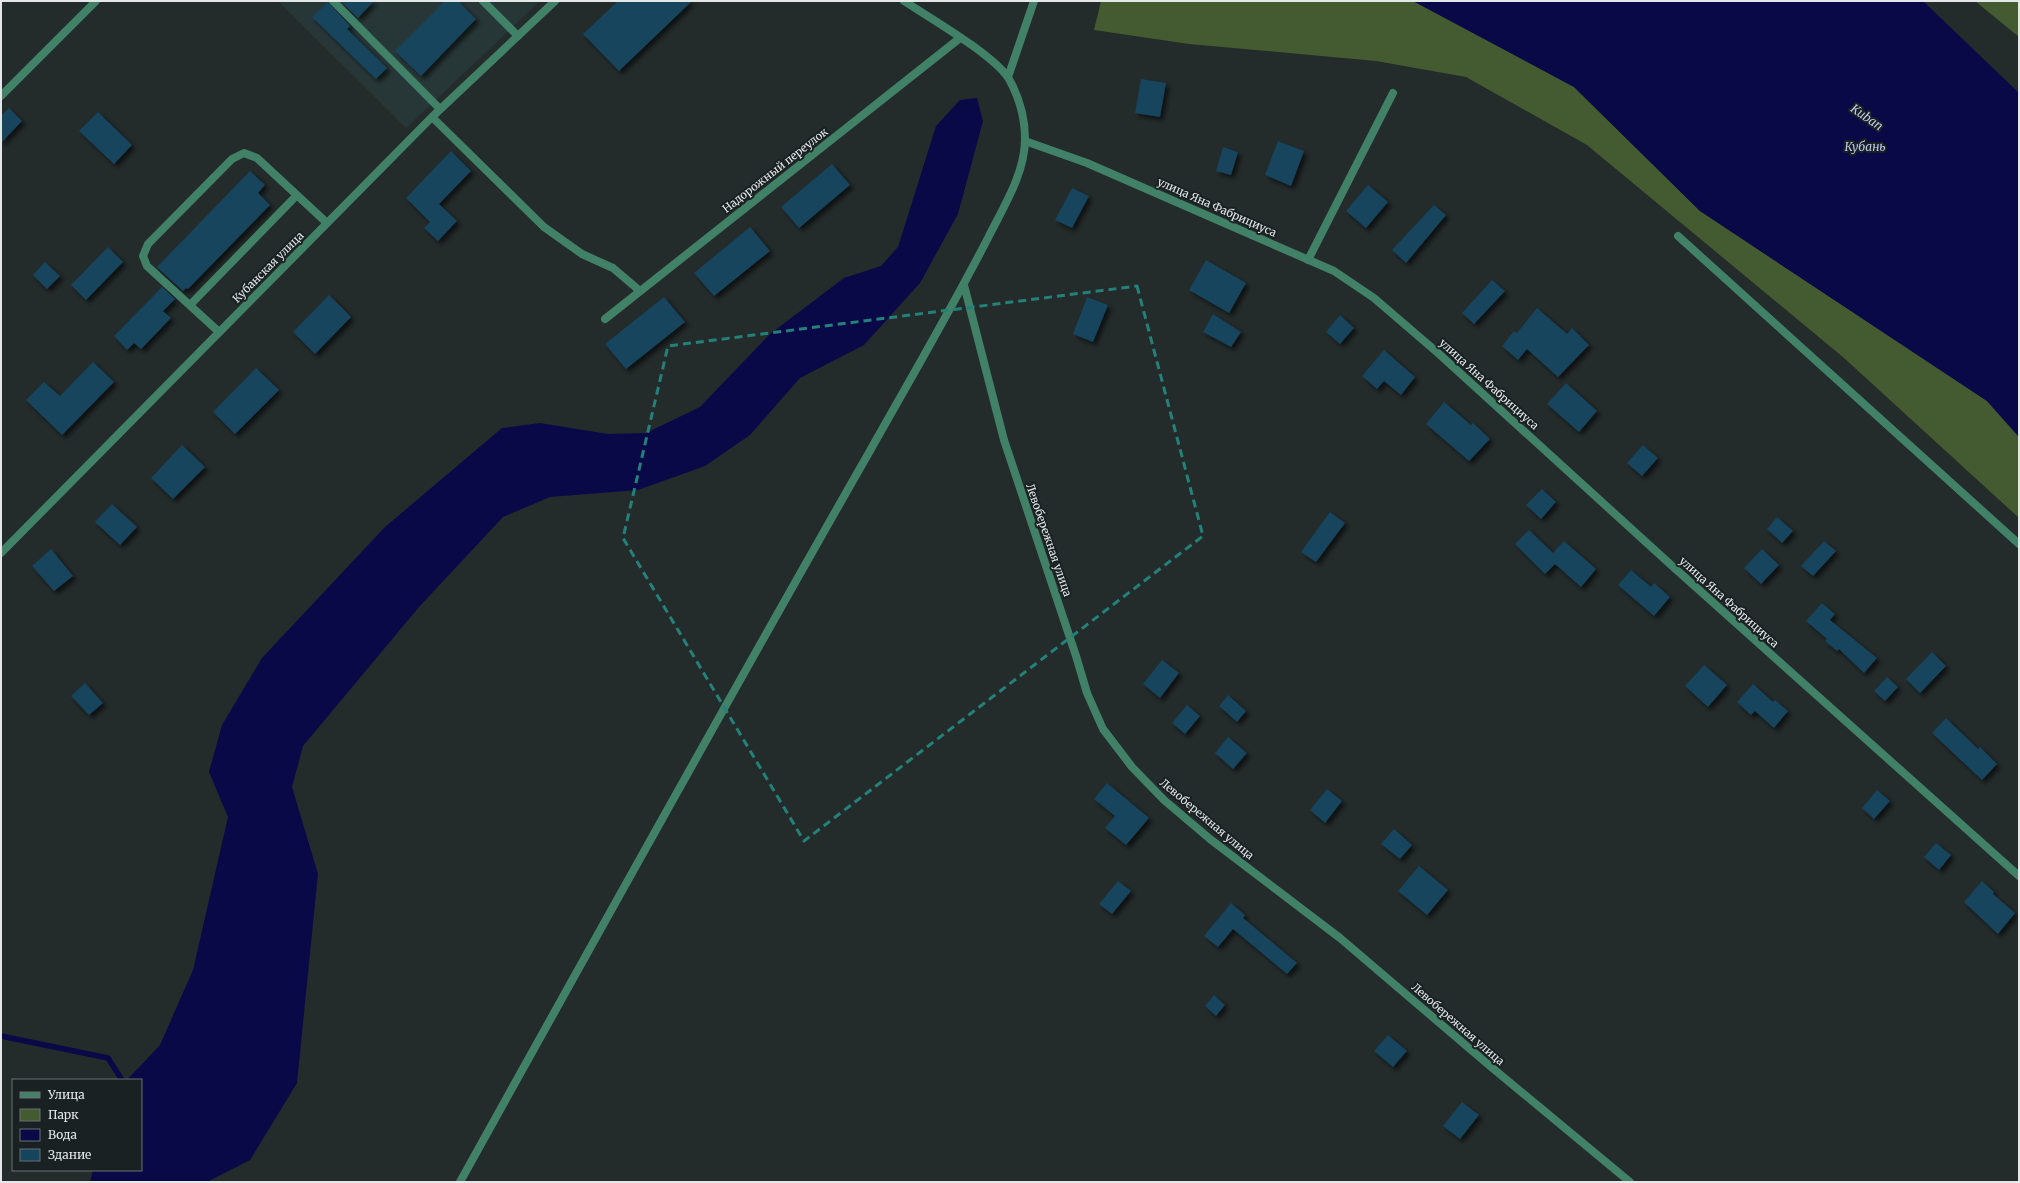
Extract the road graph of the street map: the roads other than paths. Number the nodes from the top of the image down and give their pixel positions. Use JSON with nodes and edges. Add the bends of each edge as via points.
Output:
{"nodes":[{"id":1,"x":96,"y":1,"type":"edge"},
{"id":2,"x":333,"y":1,"type":"edge"},
{"id":3,"x":483,"y":1,"type":"edge"},
{"id":4,"x":555,"y":1,"type":"edge"},
{"id":5,"x":904,"y":1,"type":"edge"},
{"id":6,"x":1034,"y":1,"type":"edge"},
{"id":7,"x":518,"y":36,"type":"junction"},
{"id":8,"x":960,"y":38,"type":"junction"},
{"id":9,"x":1008,"y":77,"type":"junction"},
{"id":10,"x":1393,"y":93,"type":"dead end"},
{"id":11,"x":1,"y":96,"type":"edge"},
{"id":12,"x":440,"y":109,"type":"junction"},
{"id":13,"x":432,"y":117,"type":"junction"},
{"id":14,"x":1025,"y":141,"type":"junction"},
{"id":15,"x":297,"y":195,"type":"junction"},
{"id":16,"x":327,"y":223,"type":"junction"},
{"id":17,"x":1678,"y":236,"type":"dead end"},
{"id":18,"x":1308,"y":260,"type":"junction"},
{"id":19,"x":964,"y":284,"type":"junction"},
{"id":20,"x":640,"y":291,"type":"junction"},
{"id":21,"x":190,"y":305,"type":"junction"},
{"id":22,"x":605,"y":319,"type":"dead end"},
{"id":23,"x":219,"y":332,"type":"junction"},
{"id":24,"x":2019,"y":544,"type":"edge"},
{"id":25,"x":1,"y":553,"type":"edge"},
{"id":26,"x":2019,"y":876,"type":"edge"},
{"id":27,"x":460,"y":1182,"type":"edge"},
{"id":28,"x":1630,"y":1182,"type":"edge"}],
"edges":[{"from":1,"to":11,"type":"street"},
{"from":2,"to":12,"type":"street"},
{"from":3,"to":7,"type":"street"},
{"from":4,"to":7,"type":"street","name":"Кубанская улица"},
{"from":5,"to":8,"type":"street"},
{"from":6,"to":9,"type":"street"},
{"from":7,"to":12,"type":"street","name":"Кубанская улица"},
{"from":8,"to":9,"type":"street","via":[[986,56]]},
{"from":8,"to":20,"type":"street","name":"Надорожный переулок"},
{"from":9,"to":14,"type":"street","via":[[1018,99],[1024,122]]},
{"from":10,"to":18,"type":"street"},
{"from":12,"to":13,"type":"street","name":"Кубанская улица"},
{"from":13,"to":16,"type":"street","name":"Кубанская улица"},
{"from":13,"to":20,"type":"street","via":[[544,227],[582,254],[613,268]]},
{"from":14,"to":18,"type":"street","name":"улица Яна Фабрициуса","via":[[1094,166]]},
{"from":14,"to":19,"type":"street","via":[[1022,164],[1009,195]]},
{"from":15,"to":16,"type":"street"},
{"from":15,"to":21,"type":"street"},
{"from":15,"to":21,"type":"street","via":[[257,158],[244,153],[232,159],[148,244],[143,256],[147,266]]},
{"from":16,"to":23,"type":"street","name":"Кубанская улица"},
{"from":17,"to":24,"type":"street"},
{"from":18,"to":26,"type":"street","name":"улица Яна Фабрициуса","via":[[1334,271],[1374,298],[1438,353]]},
{"from":19,"to":27,"type":"street"},
{"from":19,"to":28,"type":"street","name":"Левобережная улица","via":[[1004,440],[1087,693],[1103,729],[1132,767],[1164,800],[1210,839],[1340,938]]},
{"from":20,"to":22,"type":"street","name":"Надорожный переулок"},
{"from":21,"to":23,"type":"street"},
{"from":23,"to":25,"type":"street","name":"Кубанская улица"}]}
